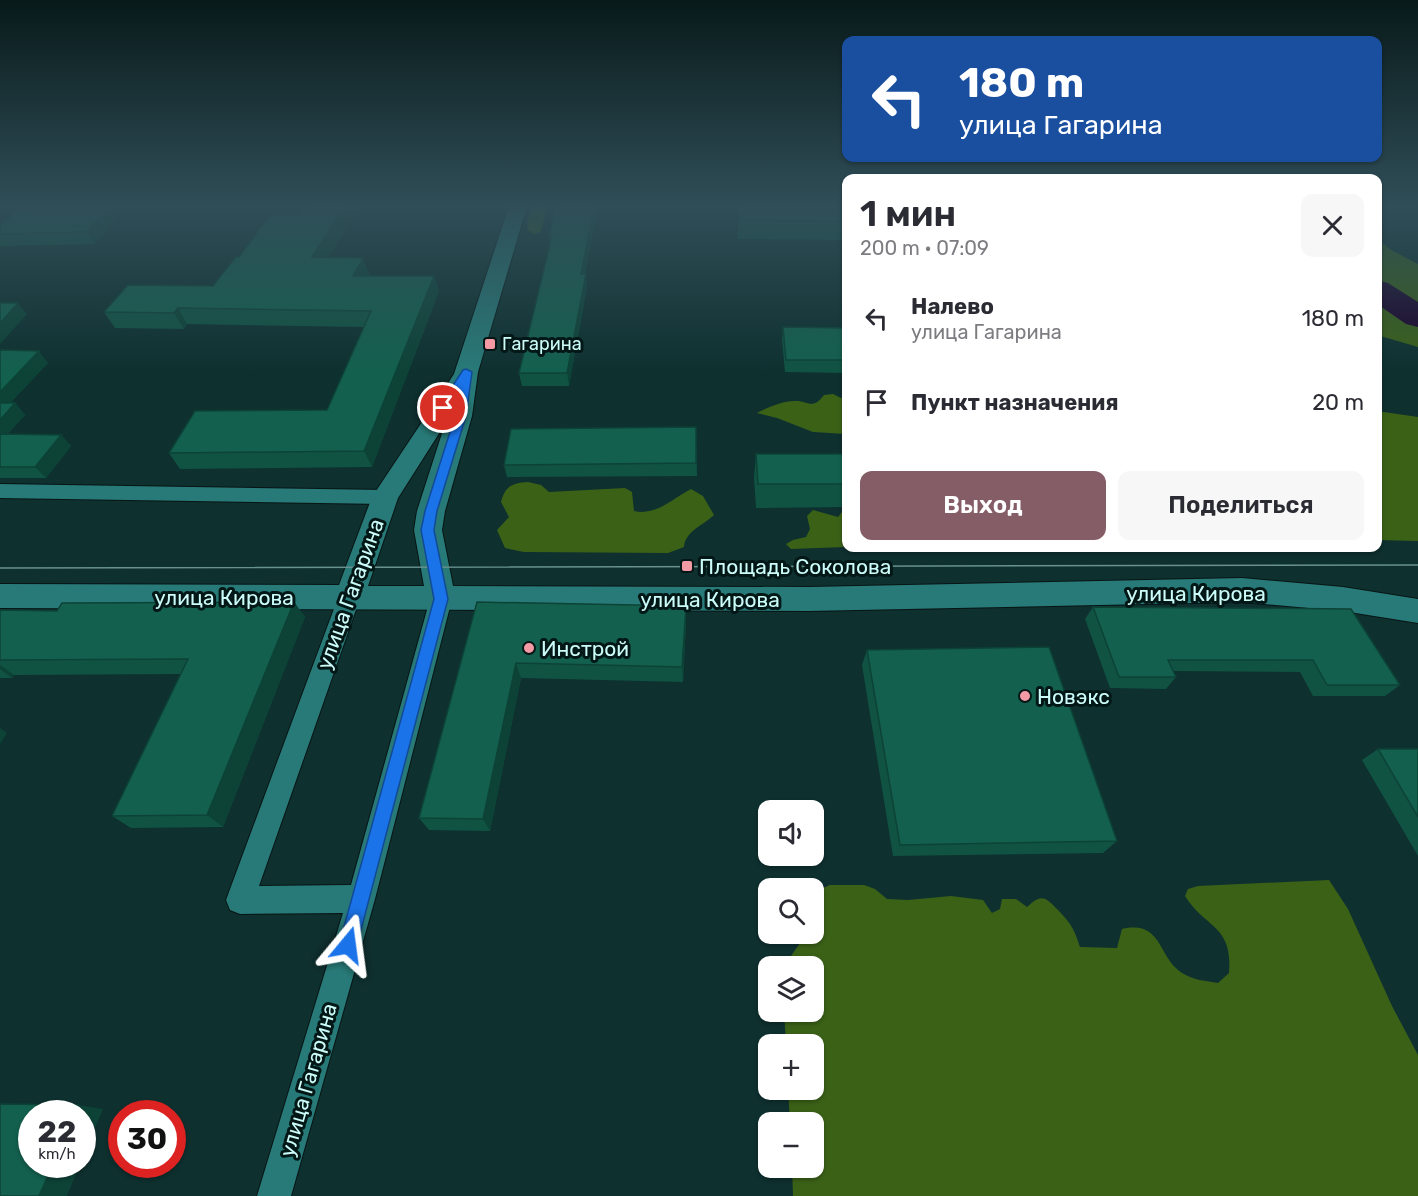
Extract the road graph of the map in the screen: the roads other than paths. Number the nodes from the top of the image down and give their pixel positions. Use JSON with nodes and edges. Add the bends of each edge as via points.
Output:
{"nodes":[{"id":1,"x":501,"y":262,"type":"edge"},
{"id":2,"x":466,"y":372,"type":"junction"},
{"id":3,"x":0,"y":491,"type":"edge"},
{"id":4,"x":385,"y":497,"type":"junction"},
{"id":5,"x":0,"y":596,"type":"edge"},
{"id":6,"x":349,"y":598,"type":"junction"},
{"id":7,"x":441,"y":599,"type":"junction"},
{"id":8,"x":1418,"y":611,"type":"edge"},
{"id":9,"x":362,"y":899,"type":"junction"},
{"id":10,"x":274,"y":1196,"type":"edge"}],
"edges":[{"from":1,"to":2,"type":"street","name":"улица Гагарина"},
{"from":2,"to":4,"type":"street","name":"улица Гагарина"},
{"from":2,"to":7,"type":"street","name":"улица Гагарина","via":[[460,416],[428,530]]},
{"from":3,"to":4,"type":"street"},
{"from":4,"to":6,"type":"street","name":"улица Гагарина"},
{"from":5,"to":6,"type":"street","name":"улица Кирова"},
{"from":6,"to":7,"type":"street","name":"улица Кирова"},
{"from":6,"to":9,"type":"street","name":"улица Гагарина","via":[[240,900]]},
{"from":7,"to":8,"type":"street","name":"улица Кирова","via":[[808,598],[1242,590],[1344,599]]},
{"from":7,"to":9,"type":"street","name":"улица Гагарина"},
{"from":9,"to":10,"type":"street","name":"улица Гагарина"}]}
